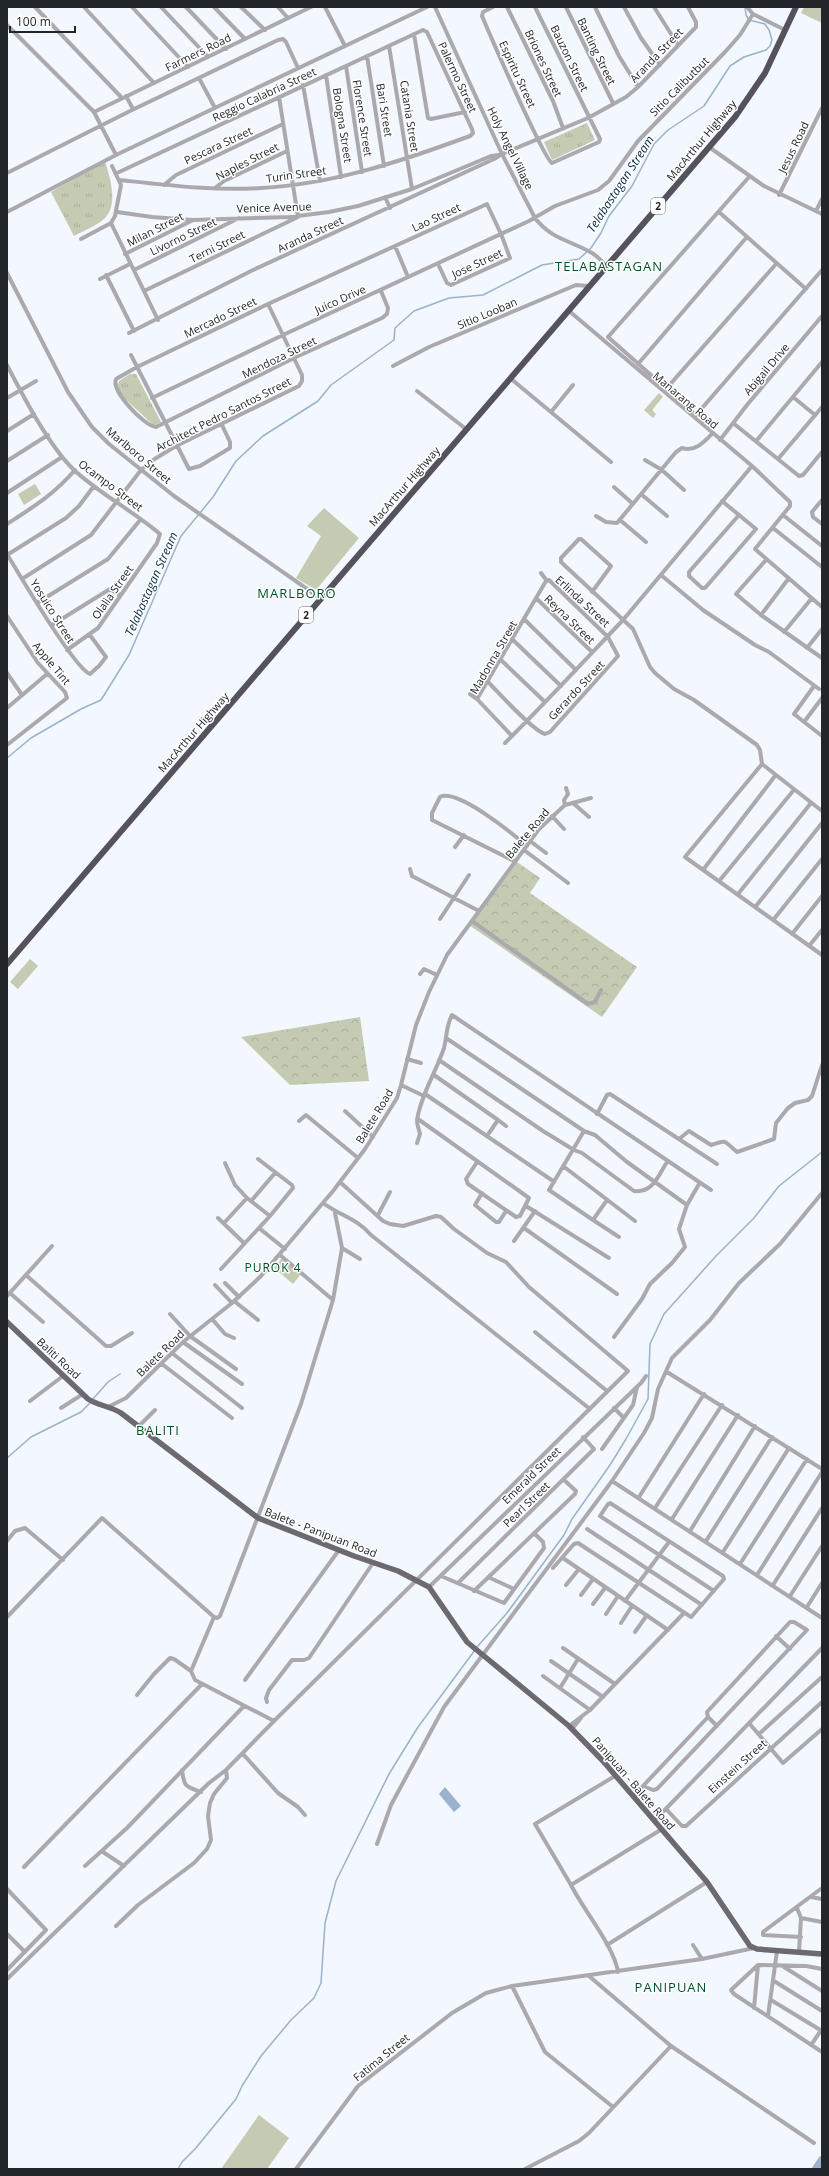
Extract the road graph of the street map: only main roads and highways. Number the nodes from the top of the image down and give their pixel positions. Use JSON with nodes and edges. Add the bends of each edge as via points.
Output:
{"nodes":[{"id":1,"x":796,"y":7,"type":"edge"},
{"id":2,"x":7,"y":964,"type":"edge"},
{"id":3,"x":7,"y":1322,"type":"edge"},
{"id":4,"x":97,"y":1404,"type":"joint"},
{"id":5,"x":477,"y":1651,"type":"joint"},
{"id":6,"x":822,"y":1954,"type":"edge"}],
"edges":[{"from":1,"to":2,"type":"highway","name":"MacArthur Highway","number":"2","via":[[759,83],[740,111]]},
{"from":3,"to":4,"type":"main road","name":"Baliti Road","via":[[88,1399]]},
{"from":4,"to":5,"type":"main road","name":"Balete - Panipuan Road","via":[[110,1406],[139,1426],[258,1518],[418,1580],[429,1587],[467,1642]]},
{"from":5,"to":6,"type":"main road","name":"Panipuan - Balete Road","via":[[572,1726],[707,1882],[747,1942],[754,1948]]}]}
